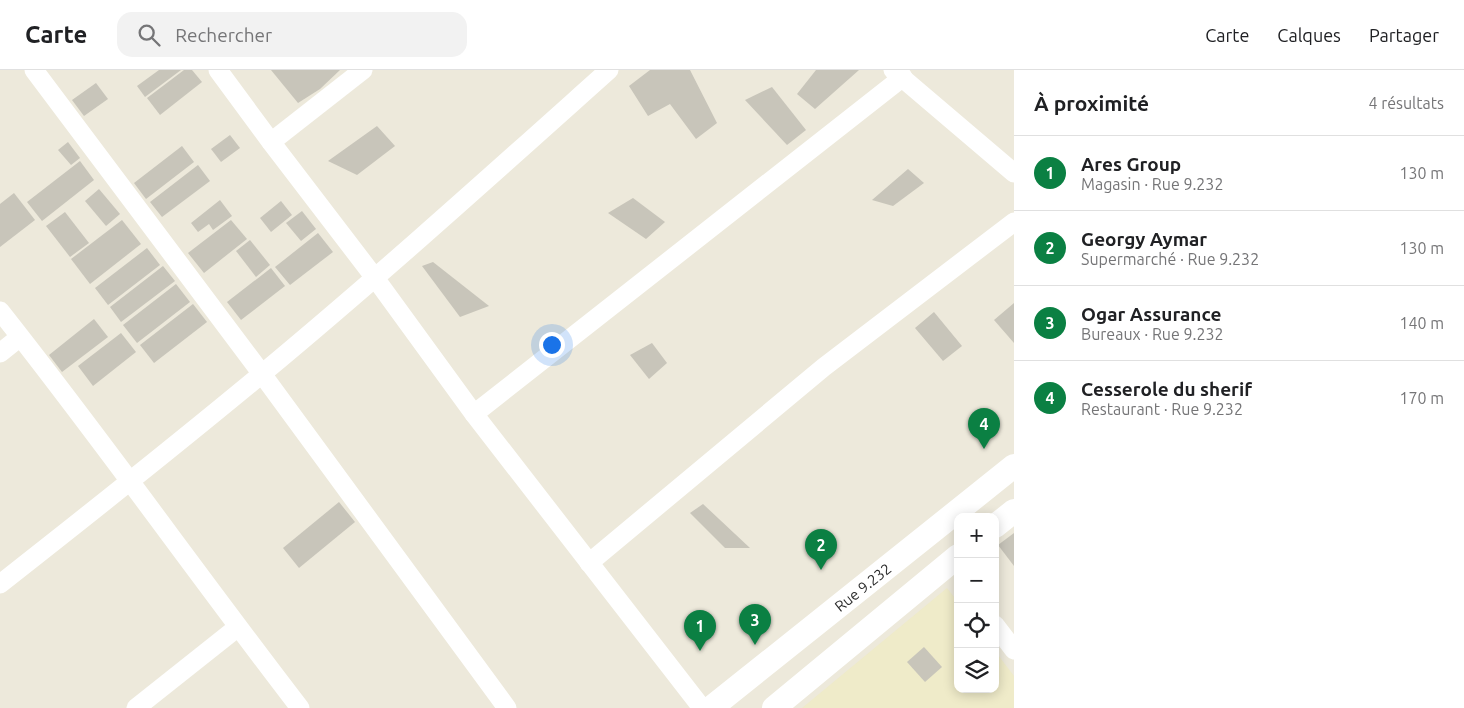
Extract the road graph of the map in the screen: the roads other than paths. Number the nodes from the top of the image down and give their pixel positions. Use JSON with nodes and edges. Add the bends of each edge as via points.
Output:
{"nodes":[{"id":1,"x":34,"y":70,"type":"edge"},
{"id":2,"x":218,"y":70,"type":"edge"},
{"id":3,"x":363,"y":70,"type":"edge"},
{"id":4,"x":610,"y":70,"type":"edge"},
{"id":5,"x":898,"y":74,"type":"edge"},
{"id":6,"x":271,"y":142,"type":"junction"},
{"id":7,"x":1014,"y":173,"type":"edge"},
{"id":8,"x":1014,"y":222,"type":"edge"},
{"id":9,"x":375,"y":278,"type":"junction"},
{"id":10,"x":0,"y":311,"type":"edge"},
{"id":11,"x":20,"y":337,"type":"junction"},
{"id":12,"x":0,"y":354,"type":"edge"},
{"id":13,"x":262,"y":374,"type":"junction"},
{"id":14,"x":474,"y":414,"type":"junction"},
{"id":15,"x":1014,"y":466,"type":"edge"},
{"id":16,"x":130,"y":481,"type":"junction"},
{"id":17,"x":1014,"y":512,"type":"edge"},
{"id":18,"x":999,"y":523,"type":"edge"},
{"id":19,"x":589,"y":563,"type":"junction"},
{"id":20,"x":954,"y":566,"type":"edge"},
{"id":21,"x":0,"y":584,"type":"edge"},
{"id":22,"x":238,"y":627,"type":"junction"},
{"id":23,"x":999,"y":630,"type":"edge"},
{"id":24,"x":1014,"y":650,"type":"edge"},
{"id":25,"x":136,"y":708,"type":"edge"},
{"id":26,"x":300,"y":708,"type":"edge"},
{"id":27,"x":507,"y":708,"type":"edge"},
{"id":28,"x":702,"y":708,"type":"edge"},
{"id":29,"x":710,"y":708,"type":"edge"},
{"id":30,"x":774,"y":708,"type":"edge"}],
"edges":[{"from":1,"to":13,"type":"street"},
{"from":2,"to":6,"type":"street"},
{"from":3,"to":6,"type":"street"},
{"from":4,"to":9,"type":"street"},
{"from":5,"to":7,"type":"street"},
{"from":5,"to":14,"type":"street"},
{"from":6,"to":9,"type":"street"},
{"from":8,"to":19,"type":"street","via":[[824,367]]},
{"from":9,"to":13,"type":"street"},
{"from":9,"to":14,"type":"street"},
{"from":10,"to":11,"type":"street"},
{"from":11,"to":12,"type":"street"},
{"from":11,"to":16,"type":"street"},
{"from":13,"to":16,"type":"street"},
{"from":13,"to":27,"type":"street"},
{"from":14,"to":19,"type":"street"},
{"from":15,"to":29,"type":"street","name":"Rue 9.232"},
{"from":16,"to":21,"type":"street"},
{"from":16,"to":22,"type":"street"},
{"from":17,"to":18,"type":"street"},
{"from":19,"to":28,"type":"street"},
{"from":20,"to":30,"type":"street"},
{"from":22,"to":25,"type":"street"},
{"from":22,"to":26,"type":"street"},
{"from":23,"to":24,"type":"street"}]}
